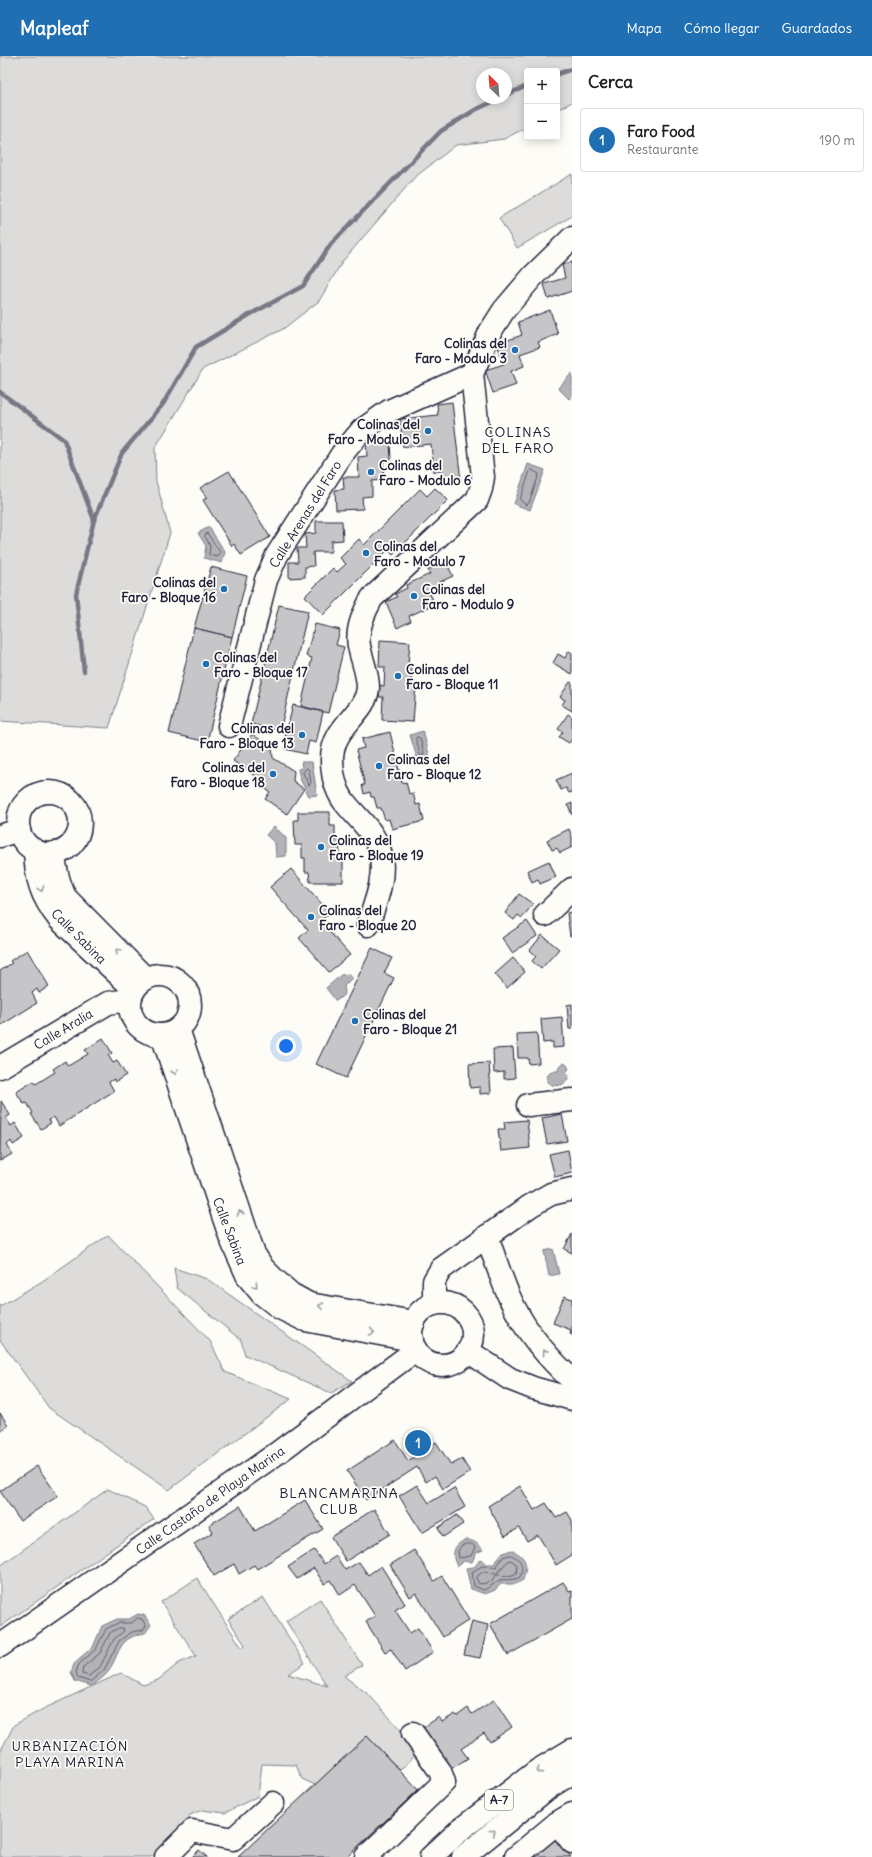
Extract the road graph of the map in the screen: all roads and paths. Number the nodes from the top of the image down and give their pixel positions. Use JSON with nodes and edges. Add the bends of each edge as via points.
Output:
{"nodes":[{"id":1,"x":572,"y":238,"type":"edge"},
{"id":2,"x":472,"y":374,"type":"junction"},
{"id":3,"x":229,"y":726,"type":"dead end"},
{"id":4,"x":9,"y":833,"type":"edge"},
{"id":5,"x":44,"y":852,"type":"junction"},
{"id":6,"x":572,"y":888,"type":"edge"},
{"id":7,"x":545,"y":915,"type":"dead end"},
{"id":8,"x":368,"y":925,"type":"dead end"},
{"id":9,"x":136,"y":989,"type":"junction"},
{"id":10,"x":170,"y":1032,"type":"junction"},
{"id":11,"x":10,"y":1058,"type":"edge"},
{"id":12,"x":0,"y":1067,"type":"edge"},
{"id":13,"x":572,"y":1100,"type":"edge"},
{"id":14,"x":528,"y":1105,"type":"dead end"},
{"id":15,"x":572,"y":1189,"type":"edge"},
{"id":16,"x":487,"y":1236,"type":"junction"},
{"id":17,"x":434,"y":1304,"type":"junction"},
{"id":18,"x":414,"y":1337,"type":"junction"},
{"id":19,"x":468,"y":1351,"type":"junction"},
{"id":20,"x":572,"y":1380,"type":"edge"},
{"id":21,"x":572,"y":1399,"type":"edge"},
{"id":22,"x":0,"y":1646,"type":"edge"},
{"id":23,"x":413,"y":1733,"type":"dead end"},
{"id":24,"x":572,"y":1750,"type":"edge"},
{"id":25,"x":572,"y":1773,"type":"edge"},
{"id":26,"x":273,"y":1803,"type":"dead end"},
{"id":27,"x":564,"y":1818,"type":"edge"},
{"id":28,"x":572,"y":1842,"type":"edge"},
{"id":29,"x":166,"y":1857,"type":"edge"},
{"id":30,"x":366,"y":1857,"type":"edge"},
{"id":31,"x":431,"y":1857,"type":"edge"},
{"id":32,"x":463,"y":1857,"type":"edge"},
{"id":33,"x":516,"y":1857,"type":"edge"}],
"edges":[{"from":1,"to":2,"type":"main road","via":[[533,276],[504,310],[490,332]]},
{"from":2,"to":3,"type":"main road","name":"Calle Arenas del Faro","via":[[389,411],[362,430],[342,454],[277,555],[266,580]]},
{"from":2,"to":8,"type":"main road","via":[[483,478],[481,490],[477,500],[372,598],[364,611],[359,645],[367,676],[368,692],[334,743],[332,758],[336,788],[343,800],[368,828],[381,856],[382,876]]},
{"from":4,"to":5,"type":"main road","via":[[22,839],[29,847]]},
{"from":4,"to":5,"type":"main road","via":[[22,808],[36,795],[45,792],[64,796],[72,802],[80,820],[76,838],[69,847]]},
{"from":5,"to":9,"type":"main road","name":"Calle Sabina","via":[[36,870],[40,890],[49,906],[59,919]]},
{"from":6,"to":7,"type":"main road"},
{"from":9,"to":10,"type":"main road","via":[[129,1010],[138,1027],[155,1035]]},
{"from":9,"to":10,"type":"main road","via":[[158,974],[178,980],[186,988],[190,998],[188,1018]]},
{"from":9,"to":11,"type":"main road","name":"Calle Aralia","via":[[108,1002]]},
{"from":10,"to":18,"type":"main road","name":"Calle Sabina","via":[[254,1254],[263,1268],[291,1294],[309,1304]]},
{"from":11,"to":12,"type":"main road","name":"Calle Aralia"},
{"from":13,"to":14,"type":"main road"},
{"from":15,"to":16,"type":"main road","via":[[551,1194]]},
{"from":16,"to":17,"type":"main road","via":[[441,1269],[434,1281]]},
{"from":20,"to":16,"type":"main road","one_way":true,"via":[[543,1350],[523,1322],[509,1295]]},
{"from":17,"to":18,"type":"main road","via":[[417,1316]]},
{"from":17,"to":19,"type":"main road","via":[[455,1306],[464,1312],[473,1331]]},
{"from":18,"to":19,"type":"main road","via":[[425,1360],[434,1364],[453,1363]]},
{"from":18,"to":22,"type":"main road","name":"Calle Castaño de Playa Marina","via":[[276,1454]]},
{"from":19,"to":21,"type":"main road","via":[[510,1379]]},
{"from":23,"to":30,"type":"main road","via":[[440,1771],[444,1782]]},
{"from":24,"to":31,"type":"main road","number":"A-7","one_way":true,"via":[[537,1771],[460,1829]]},
{"from":32,"to":25,"type":"main road","number":"A-7","one_way":true,"via":[[548,1788]]},
{"from":26,"to":29,"type":"main road","via":[[233,1839],[192,1831]]},
{"from":27,"to":28,"type":"main road"},
{"from":27,"to":33,"type":"main road"}]}
